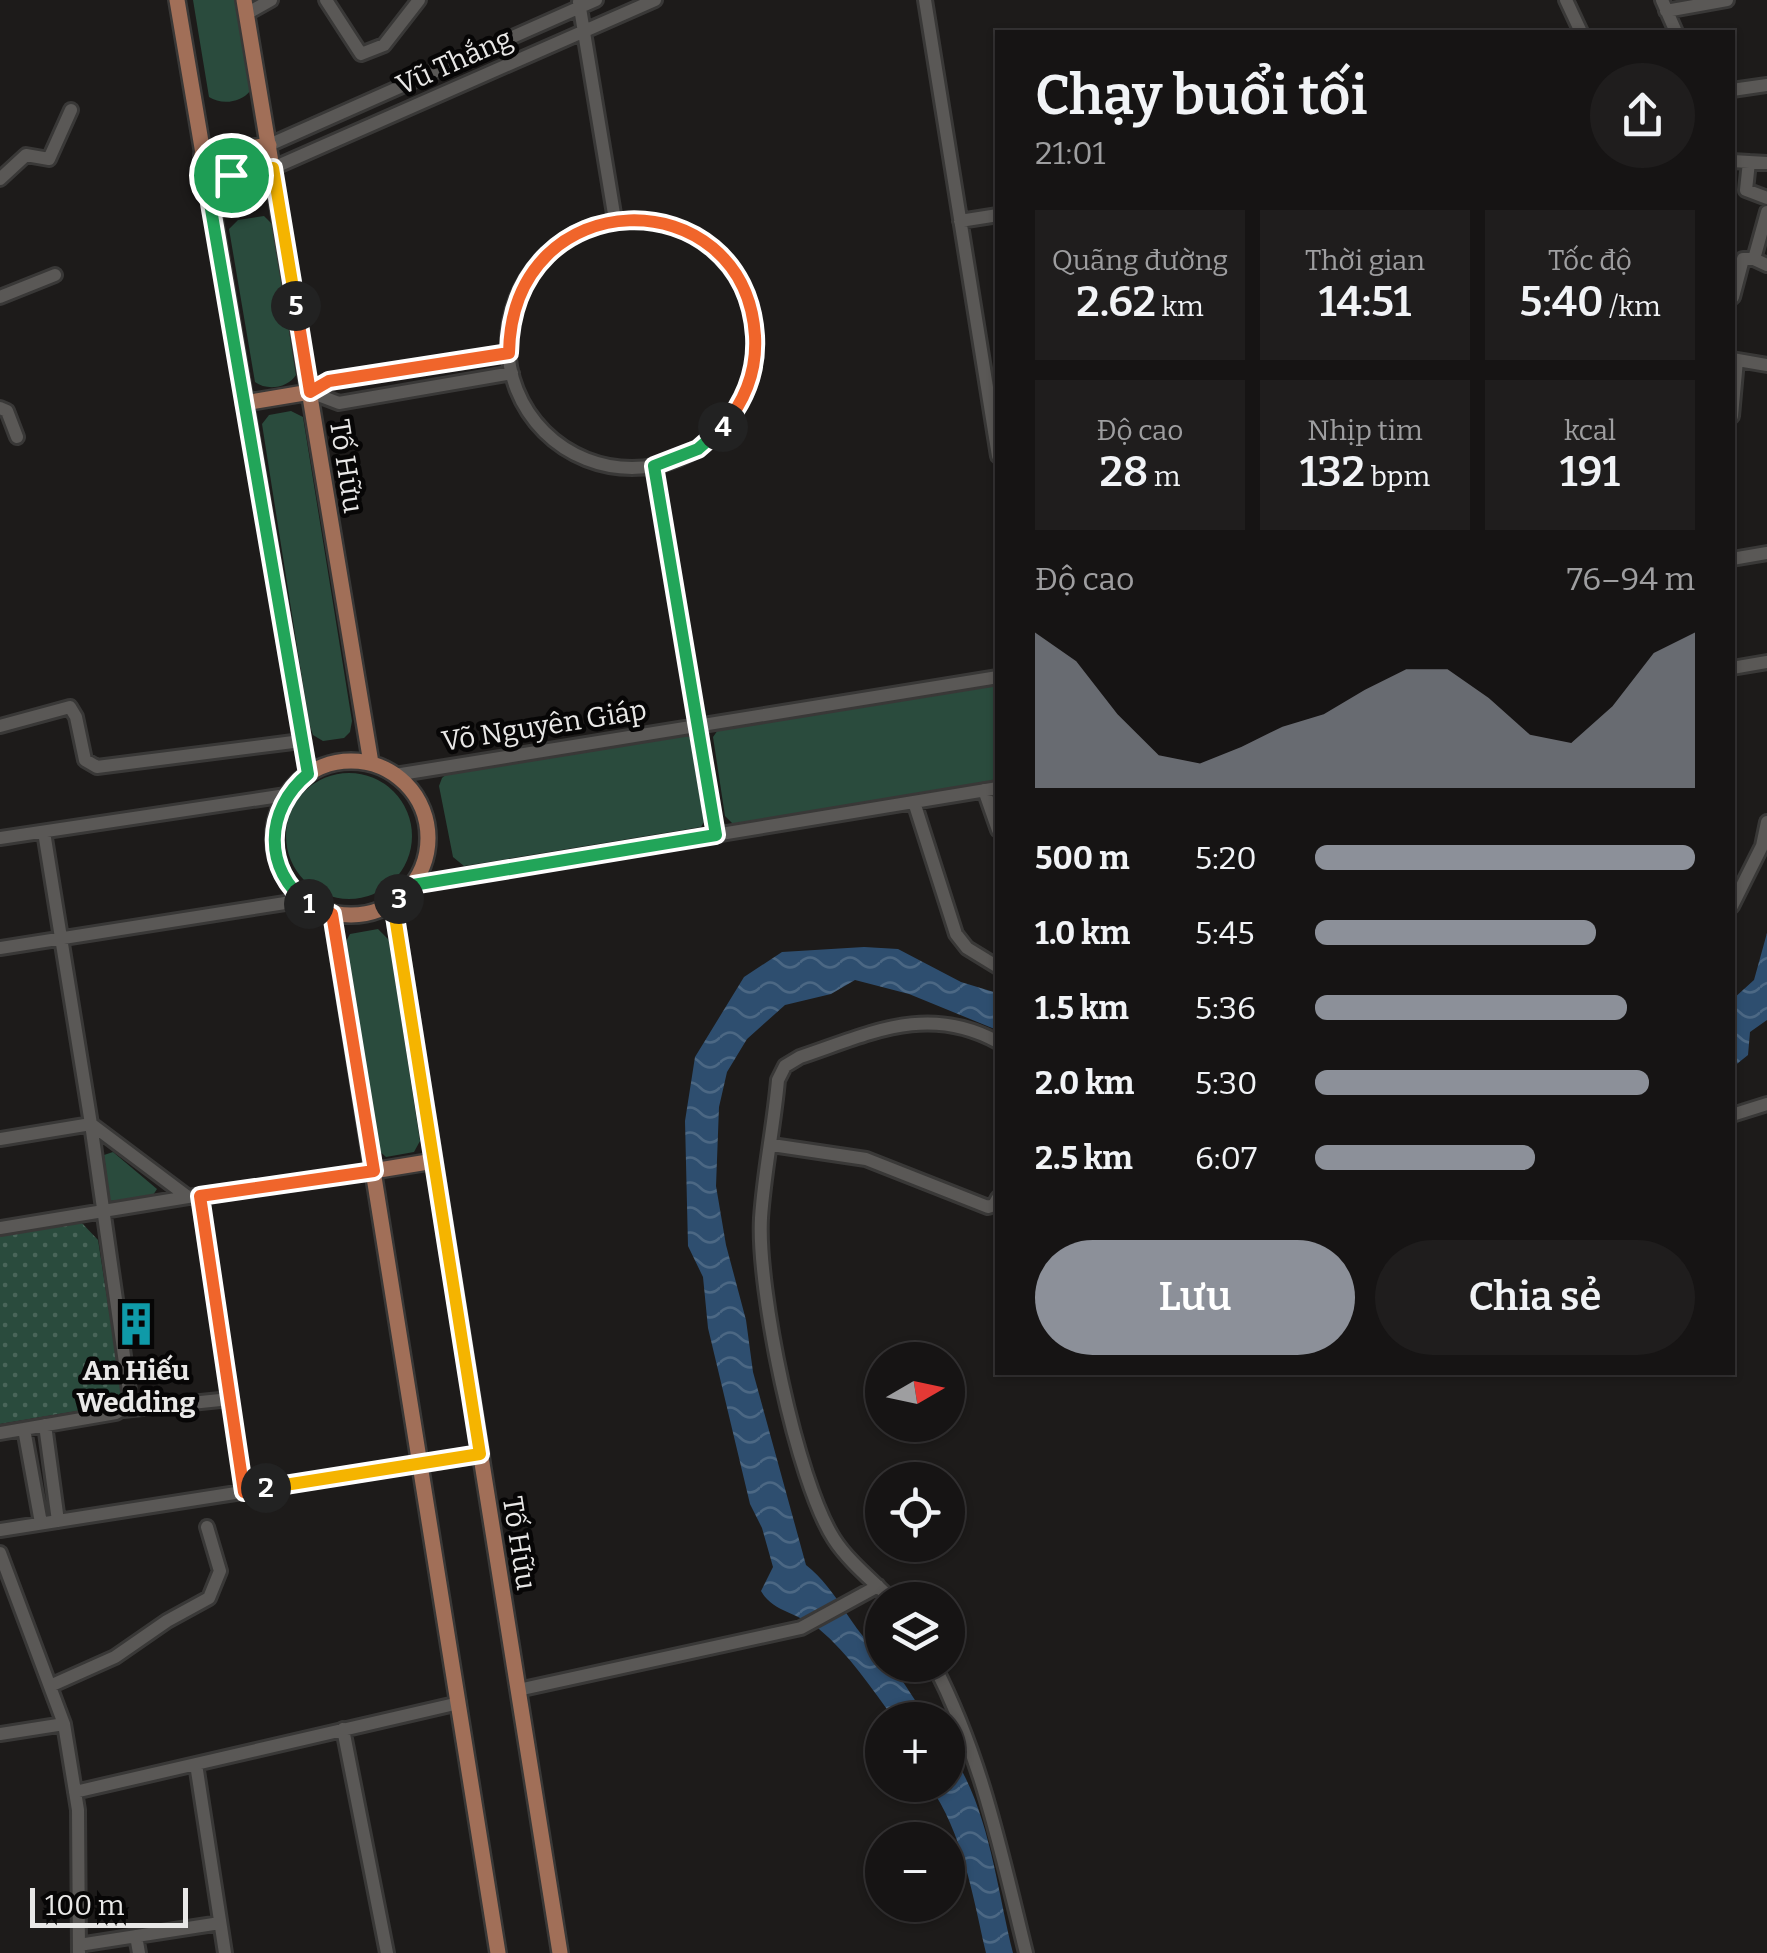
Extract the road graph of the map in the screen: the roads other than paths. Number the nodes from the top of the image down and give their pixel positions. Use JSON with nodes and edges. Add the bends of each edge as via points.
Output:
{"nodes":[{"id":1,"x":177,"y":0,"type":"edge"},
{"id":2,"x":271,"y":0,"type":"edge"},
{"id":3,"x":326,"y":0,"type":"edge"},
{"id":4,"x":419,"y":0,"type":"edge"},
{"id":5,"x":596,"y":0,"type":"edge"},
{"id":6,"x":655,"y":0,"type":"edge"},
{"id":7,"x":924,"y":0,"type":"edge"},
{"id":8,"x":1566,"y":0,"type":"edge"},
{"id":9,"x":1727,"y":0,"type":"edge"},
{"id":10,"x":579,"y":4,"type":"edge"},
{"id":11,"x":1664,"y":5,"type":"edge"},
{"id":12,"x":245,"y":7,"type":"edge"},
{"id":13,"x":1580,"y":30,"type":"edge"},
{"id":14,"x":1675,"y":30,"type":"edge"},
{"id":15,"x":584,"y":31,"type":"junction"},
{"id":16,"x":1767,"y":84,"type":"edge"},
{"id":17,"x":1735,"y":89,"type":"edge"},
{"id":18,"x":71,"y":110,"type":"dead end"},
{"id":19,"x":269,"y":145,"type":"junction"},
{"id":20,"x":202,"y":156,"type":"junction"},
{"id":21,"x":1735,"y":161,"type":"edge"},
{"id":22,"x":1750,"y":162,"type":"junction"},
{"id":23,"x":1767,"y":163,"type":"edge"},
{"id":24,"x":273,"y":168,"type":"junction"},
{"id":25,"x":0,"y":180,"type":"edge"},
{"id":26,"x":206,"y":180,"type":"junction"},
{"id":27,"x":1767,"y":198,"type":"edge"},
{"id":28,"x":1767,"y":212,"type":"edge"},
{"id":29,"x":995,"y":215,"type":"edge"},
{"id":30,"x":615,"y":220,"type":"junction"},
{"id":31,"x":960,"y":221,"type":"junction"},
{"id":32,"x":1761,"y":262,"type":"edge"},
{"id":33,"x":55,"y":275,"type":"dead end"},
{"id":34,"x":1735,"y":288,"type":"edge"},
{"id":35,"x":0,"y":297,"type":"edge"},
{"id":36,"x":509,"y":353,"type":"junction"},
{"id":37,"x":1735,"y":359,"type":"edge"},
{"id":38,"x":457,"y":361,"type":"junction"},
{"id":39,"x":1767,"y":365,"type":"edge"},
{"id":40,"x":383,"y":372,"type":"junction"},
{"id":41,"x":512,"y":372,"type":"junction"},
{"id":42,"x":460,"y":382,"type":"junction"},
{"id":43,"x":310,"y":392,"type":"junction"},
{"id":44,"x":386,"y":394,"type":"junction"},
{"id":45,"x":244,"y":403,"type":"junction"},
{"id":46,"x":0,"y":408,"type":"edge"},
{"id":47,"x":16,"y":437,"type":"dead end"},
{"id":48,"x":995,"y":437,"type":"edge"},
{"id":49,"x":654,"y":466,"type":"junction"},
{"id":50,"x":1767,"y":553,"type":"edge"},
{"id":51,"x":1735,"y":558,"type":"edge"},
{"id":52,"x":1767,"y":662,"type":"edge"},
{"id":53,"x":1735,"y":667,"type":"edge"},
{"id":54,"x":995,"y":677,"type":"edge"},
{"id":55,"x":697,"y":724,"type":"junction"},
{"id":56,"x":0,"y":726,"type":"edge"},
{"id":57,"x":301,"y":740,"type":"junction"},
{"id":58,"x":371,"y":764,"type":"junction"},
{"id":59,"x":308,"y":774,"type":"junction"},
{"id":60,"x":395,"y":775,"type":"junction"},
{"id":61,"x":991,"y":789,"type":"edge"},
{"id":62,"x":286,"y":795,"type":"junction"},
{"id":63,"x":914,"y":802,"type":"junction"},
{"id":64,"x":1767,"y":822,"type":"edge"},
{"id":65,"x":44,"y":832,"type":"junction"},
{"id":66,"x":716,"y":835,"type":"junction"},
{"id":67,"x":0,"y":838,"type":"edge"},
{"id":68,"x":413,"y":885,"type":"junction"},
{"id":69,"x":1735,"y":895,"type":"edge"},
{"id":70,"x":304,"y":900,"type":"junction"},
{"id":71,"x":393,"y":904,"type":"junction"},
{"id":72,"x":332,"y":914,"type":"junction"},
{"id":73,"x":59,"y":939,"type":"junction"},
{"id":74,"x":0,"y":948,"type":"edge"},
{"id":75,"x":995,"y":964,"type":"edge"},
{"id":76,"x":995,"y":1041,"type":"edge"},
{"id":77,"x":1767,"y":1104,"type":"edge"},
{"id":78,"x":1735,"y":1114,"type":"edge"},
{"id":79,"x":91,"y":1124,"type":"junction"},
{"id":80,"x":0,"y":1139,"type":"edge"},
{"id":81,"x":772,"y":1144,"type":"junction"},
{"id":82,"x":434,"y":1160,"type":"junction"},
{"id":83,"x":374,"y":1171,"type":"junction"},
{"id":84,"x":194,"y":1197,"type":"junction"},
{"id":85,"x":995,"y":1203,"type":"edge"},
{"id":86,"x":102,"y":1212,"type":"junction"},
{"id":87,"x":0,"y":1228,"type":"edge"},
{"id":88,"x":230,"y":1399,"type":"junction"},
{"id":89,"x":123,"y":1410,"type":"junction"},
{"id":90,"x":46,"y":1425,"type":"junction"},
{"id":91,"x":24,"y":1429,"type":"junction"},
{"id":92,"x":0,"y":1433,"type":"edge"},
{"id":93,"x":480,"y":1454,"type":"junction"},
{"id":94,"x":420,"y":1464,"type":"junction"},
{"id":95,"x":244,"y":1492,"type":"junction"},
{"id":96,"x":58,"y":1521,"type":"junction"},
{"id":97,"x":42,"y":1524,"type":"junction"},
{"id":98,"x":207,"y":1527,"type":"dead end"},
{"id":99,"x":0,"y":1530,"type":"edge"},
{"id":100,"x":0,"y":1553,"type":"edge"},
{"id":101,"x":874,"y":1582,"type":"edge"},
{"id":102,"x":865,"y":1594,"type":"edge"},
{"id":103,"x":943,"y":1682,"type":"edge"},
{"id":104,"x":50,"y":1686,"type":"junction"},
{"id":105,"x":518,"y":1690,"type":"junction"},
{"id":106,"x":459,"y":1703,"type":"junction"},
{"id":107,"x":64,"y":1724,"type":"junction"},
{"id":108,"x":343,"y":1728,"type":"junction"},
{"id":109,"x":0,"y":1734,"type":"edge"},
{"id":110,"x":196,"y":1764,"type":"junction"},
{"id":111,"x":75,"y":1792,"type":"junction"},
{"id":112,"x":220,"y":1923,"type":"junction"},
{"id":113,"x":136,"y":1936,"type":"junction"},
{"id":114,"x":79,"y":1949,"type":"edge"},
{"id":115,"x":138,"y":1953,"type":"edge"},
{"id":116,"x":224,"y":1953,"type":"edge"},
{"id":117,"x":387,"y":1953,"type":"edge"},
{"id":118,"x":498,"y":1953,"type":"edge"},
{"id":119,"x":560,"y":1953,"type":"edge"},
{"id":120,"x":1026,"y":1953,"type":"edge"}],
"edges":[{"from":1,"to":20,"type":"main road"},
{"from":2,"to":12,"type":"street"},
{"from":3,"to":4,"type":"street","via":[[361,54],[384,44]]},
{"from":5,"to":10,"type":"street","name":"Vũ Thắng"},
{"from":6,"to":15,"type":"street","name":"Vũ Thắng"},
{"from":7,"to":31,"type":"street"},
{"from":8,"to":13,"type":"street"},
{"from":9,"to":11,"type":"street"},
{"from":10,"to":15,"type":"street"},
{"from":10,"to":19,"type":"street","name":"Vũ Thắng"},
{"from":11,"to":14,"type":"street"},
{"from":12,"to":19,"type":"main road","name":"Tố Hữu"},
{"from":15,"to":24,"type":"street","name":"Vũ Thắng"},
{"from":15,"to":30,"type":"street"},
{"from":16,"to":17,"type":"street"},
{"from":18,"to":25,"type":"street","via":[[49,159],[26,155]]},
{"from":19,"to":20,"type":"main road"},
{"from":19,"to":24,"type":"main road","name":"Tố Hữu"},
{"from":20,"to":26,"type":"main road"},
{"from":21,"to":22,"type":"street"},
{"from":22,"to":23,"type":"street"},
{"from":22,"to":27,"type":"street","via":[[1746,190]]},
{"from":24,"to":26,"type":"main road"},
{"from":24,"to":43,"type":"main road","name":"Tố Hữu"},
{"from":26,"to":45,"type":"main road"},
{"from":28,"to":32,"type":"street"},
{"from":29,"to":31,"type":"street"},
{"from":30,"to":36,"type":"street","via":[[571,235],[536,266],[514,306]]},
{"from":30,"to":49,"type":"street","via":[[663,223],[706,244],[738,279],[754,324],[752,372],[733,416],[698,449]]},
{"from":31,"to":48,"type":"street"},
{"from":32,"to":34,"type":"street","via":[[1743,259]]},
{"from":33,"to":35,"type":"street"},
{"from":36,"to":38,"type":"street"},
{"from":36,"to":41,"type":"street"},
{"from":37,"to":39,"type":"street"},
{"from":38,"to":40,"type":"street"},
{"from":38,"to":42,"type":"street"},
{"from":40,"to":43,"type":"street","via":[[329,381]]},
{"from":40,"to":44,"type":"street"},
{"from":41,"to":42,"type":"street"},
{"from":41,"to":49,"type":"street","via":[[531,415],[564,448],[608,466]]},
{"from":42,"to":44,"type":"street"},
{"from":43,"to":44,"type":"street","via":[[338,403]]},
{"from":43,"to":45,"type":"main road"},
{"from":43,"to":58,"type":"main road","name":"Tố Hữu"},
{"from":45,"to":57,"type":"main road"},
{"from":46,"to":47,"type":"street"},
{"from":49,"to":55,"type":"street"},
{"from":50,"to":51,"type":"street"},
{"from":52,"to":53,"type":"street"},
{"from":54,"to":55,"type":"street","name":"Võ Nguyên Giáp"},
{"from":55,"to":60,"type":"street","name":"Võ Nguyên Giáp"},
{"from":55,"to":66,"type":"street"},
{"from":56,"to":57,"type":"street","via":[[70,706],[85,760],[97,767]]},
{"from":57,"to":59,"type":"main road"},
{"from":58,"to":59,"type":"main road","via":[[345,761]]},
{"from":58,"to":60,"type":"main road"},
{"from":59,"to":62,"type":"main road"},
{"from":60,"to":68,"type":"main road","via":[[416,797],[427,826],[426,857]]},
{"from":61,"to":63,"type":"street"},
{"from":62,"to":65,"type":"street"},
{"from":62,"to":70,"type":"main road","via":[[275,822],[275,851],[284,878]]},
{"from":63,"to":66,"type":"street"},
{"from":63,"to":75,"type":"street","via":[[956,934]]},
{"from":64,"to":69,"type":"street","via":[[1762,846]]},
{"from":65,"to":67,"type":"street"},
{"from":65,"to":73,"type":"street"},
{"from":66,"to":68,"type":"street"},
{"from":68,"to":71,"type":"main road"},
{"from":70,"to":72,"type":"main road"},
{"from":70,"to":73,"type":"street"},
{"from":71,"to":72,"type":"main road","via":[[358,916]]},
{"from":71,"to":82,"type":"main road","name":"Tố Hữu"},
{"from":72,"to":83,"type":"main road"},
{"from":73,"to":74,"type":"street"},
{"from":73,"to":79,"type":"street"},
{"from":76,"to":81,"type":"street","via":[[912,1022],[791,1060],[778,1080]]},
{"from":77,"to":78,"type":"street"},
{"from":79,"to":80,"type":"street"},
{"from":79,"to":84,"type":"street"},
{"from":79,"to":86,"type":"street"},
{"from":81,"to":85,"type":"street","via":[[875,1162]]},
{"from":81,"to":101,"type":"street","via":[[762,1229],[798,1447],[831,1534]]},
{"from":82,"to":83,"type":"main road"},
{"from":82,"to":93,"type":"main road","name":"Tố Hữu"},
{"from":83,"to":84,"type":"street"},
{"from":83,"to":94,"type":"main road"},
{"from":84,"to":86,"type":"street"},
{"from":84,"to":88,"type":"street"},
{"from":86,"to":87,"type":"street"},
{"from":86,"to":89,"type":"street","via":[[130,1398]]},
{"from":88,"to":89,"type":"street"},
{"from":88,"to":95,"type":"street"},
{"from":89,"to":90,"type":"street"},
{"from":90,"to":91,"type":"street"},
{"from":90,"to":96,"type":"street"},
{"from":91,"to":92,"type":"street"},
{"from":91,"to":97,"type":"street"},
{"from":93,"to":94,"type":"main road"},
{"from":93,"to":105,"type":"main road","name":"Tố Hữu"},
{"from":94,"to":95,"type":"street"},
{"from":94,"to":106,"type":"main road"},
{"from":95,"to":96,"type":"street"},
{"from":96,"to":97,"type":"street"},
{"from":97,"to":99,"type":"street"},
{"from":98,"to":104,"type":"street","via":[[220,1571],[209,1598],[115,1656]]},
{"from":100,"to":104,"type":"street"},
{"from":102,"to":105,"type":"street","via":[[801,1628]]},
{"from":103,"to":120,"type":"street","via":[[980,1770]]},
{"from":104,"to":107,"type":"street"},
{"from":105,"to":119,"type":"main road","name":"Tố Hữu"},
{"from":106,"to":108,"type":"street"},
{"from":106,"to":118,"type":"main road"},
{"from":107,"to":109,"type":"street"},
{"from":107,"to":111,"type":"street"},
{"from":108,"to":110,"type":"street"},
{"from":108,"to":117,"type":"street"},
{"from":110,"to":111,"type":"street"},
{"from":110,"to":112,"type":"street"},
{"from":111,"to":114,"type":"street"},
{"from":112,"to":113,"type":"street"},
{"from":112,"to":116,"type":"street"},
{"from":113,"to":114,"type":"street"},
{"from":113,"to":115,"type":"street"}]}
